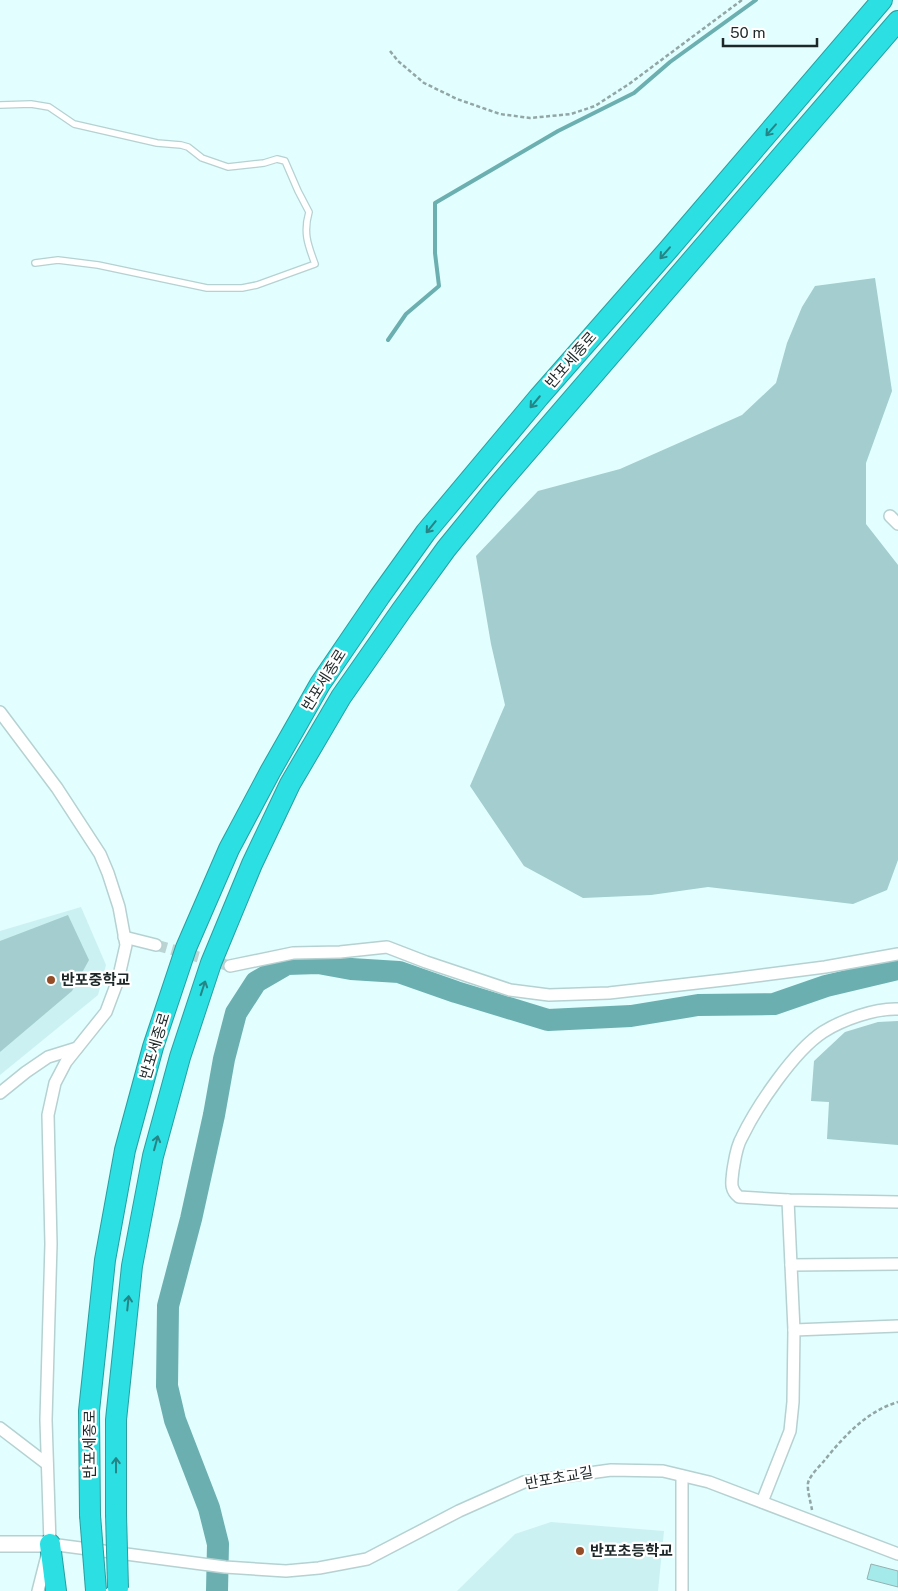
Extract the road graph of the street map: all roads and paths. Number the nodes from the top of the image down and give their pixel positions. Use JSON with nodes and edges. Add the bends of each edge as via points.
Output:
{"nodes":[{"id":1,"x":742,"y":0,"type":"edge"},
{"id":2,"x":866,"y":0,"type":"edge"},
{"id":3,"x":882,"y":0,"type":"edge"},
{"id":4,"x":898,"y":20,"type":"edge"},
{"id":5,"x":898,"y":33,"type":"edge"},
{"id":6,"x":390,"y":51,"type":"dead end"},
{"id":7,"x":0,"y":105,"type":"edge"},
{"id":8,"x":792,"y":107,"type":"junction"},
{"id":9,"x":809,"y":124,"type":"junction"},
{"id":10,"x":35,"y":263,"type":"dead end"},
{"id":11,"x":0,"y":712,"type":"edge"},
{"id":12,"x":124,"y":937,"type":"junction"},
{"id":13,"x":156,"y":944,"type":"tunnel mouth"},
{"id":14,"x":898,"y":954,"type":"edge"},
{"id":15,"x":230,"y":966,"type":"tunnel mouth"},
{"id":16,"x":898,"y":1010,"type":"edge"},
{"id":17,"x":79,"y":1047,"type":"junction"},
{"id":18,"x":0,"y":1093,"type":"edge"},
{"id":19,"x":788,"y":1200,"type":"junction"},
{"id":20,"x":898,"y":1202,"type":"edge"},
{"id":21,"x":898,"y":1264,"type":"edge"},
{"id":22,"x":792,"y":1265,"type":"junction"},
{"id":23,"x":898,"y":1326,"type":"edge"},
{"id":24,"x":794,"y":1330,"type":"junction"},
{"id":25,"x":898,"y":1402,"type":"edge"},
{"id":26,"x":0,"y":1428,"type":"edge"},
{"id":27,"x":47,"y":1464,"type":"junction"},
{"id":28,"x":682,"y":1476,"type":"junction"},
{"id":29,"x":762,"y":1502,"type":"junction"},
{"id":30,"x":818,"y":1523,"type":"junction"},
{"id":31,"x":0,"y":1544,"type":"edge"},
{"id":32,"x":50,"y":1544,"type":"junction"},
{"id":33,"x":898,"y":1554,"type":"edge"},
{"id":34,"x":119,"y":1590,"type":"edge"},
{"id":35,"x":38,"y":1591,"type":"edge"},
{"id":36,"x":56,"y":1591,"type":"edge"},
{"id":37,"x":96,"y":1591,"type":"edge"},
{"id":38,"x":682,"y":1591,"type":"edge"}],
"edges":[{"from":1,"to":6,"type":"path","via":[[629,84],[595,106],[571,114],[530,118],[500,114],[424,83]]},
{"from":2,"to":8,"type":"highway"},
{"from":3,"to":8,"type":"highway","name":"반포세종로"},
{"from":4,"to":9,"type":"highway","name":"반포세종로"},
{"from":5,"to":9,"type":"highway"},
{"from":7,"to":10,"type":"lane","via":[[49,107],[74,124],[157,143],[181,144],[202,158],[228,167],[277,159],[285,162],[309,212],[305,225],[315,264],[257,285],[207,288],[98,265],[58,260]]},
{"from":8,"to":37,"type":"highway","name":"반포세종로","one_way":true,"bridge":true,"via":[[426,532],[320,684],[229,849],[186,948],[153,1047],[125,1150],[105,1260],[89,1411],[90,1515]]},
{"from":34,"to":9,"type":"highway","name":"반포세종로","one_way":true,"bridge":true,"via":[[116,1420],[132,1266],[152,1156],[211,963],[252,864],[290,784],[341,697],[446,549]]},
{"from":11,"to":12,"type":"street","via":[[57,788],[100,854],[119,907]]},
{"from":12,"to":13,"type":"street"},
{"from":12,"to":17,"type":"street","via":[[126,945],[118,980],[106,1012]]},
{"from":14,"to":15,"type":"street","via":[[732,979],[609,993],[550,995],[510,990],[387,947],[293,953]]},
{"from":16,"to":19,"type":"street","via":[[887,1009],[846,1020],[822,1032],[800,1051],[764,1099],[741,1138],[731,1184],[734,1193],[739,1197]]},
{"from":17,"to":18,"type":"street","via":[[48,1057]]},
{"from":17,"to":27,"type":"street","via":[[55,1083],[48,1115],[51,1244]]},
{"from":19,"to":20,"type":"street"},
{"from":19,"to":22,"type":"street"},
{"from":21,"to":22,"type":"street"},
{"from":22,"to":24,"type":"street"},
{"from":23,"to":24,"type":"street"},
{"from":24,"to":29,"type":"street","via":[[790,1432]]},
{"from":25,"to":30,"type":"path","via":[[858,1424],[814,1473],[808,1484],[812,1511]]},
{"from":26,"to":27,"type":"street"},
{"from":27,"to":32,"type":"street"},
{"from":28,"to":29,"type":"street","name":"반포초교길","via":[[709,1482]]},
{"from":28,"to":32,"type":"street","name":"반포초교길","via":[[611,1470],[524,1482],[459,1511],[367,1559],[319,1568],[286,1571],[225,1567]]},
{"from":28,"to":38,"type":"street"},
{"from":29,"to":30,"type":"street","name":"반포초교길"},
{"from":30,"to":33,"type":"street","name":"반포초교길"},
{"from":31,"to":32,"type":"street"},
{"from":32,"to":35,"type":"street"},
{"from":32,"to":36,"type":"highway"}]}
